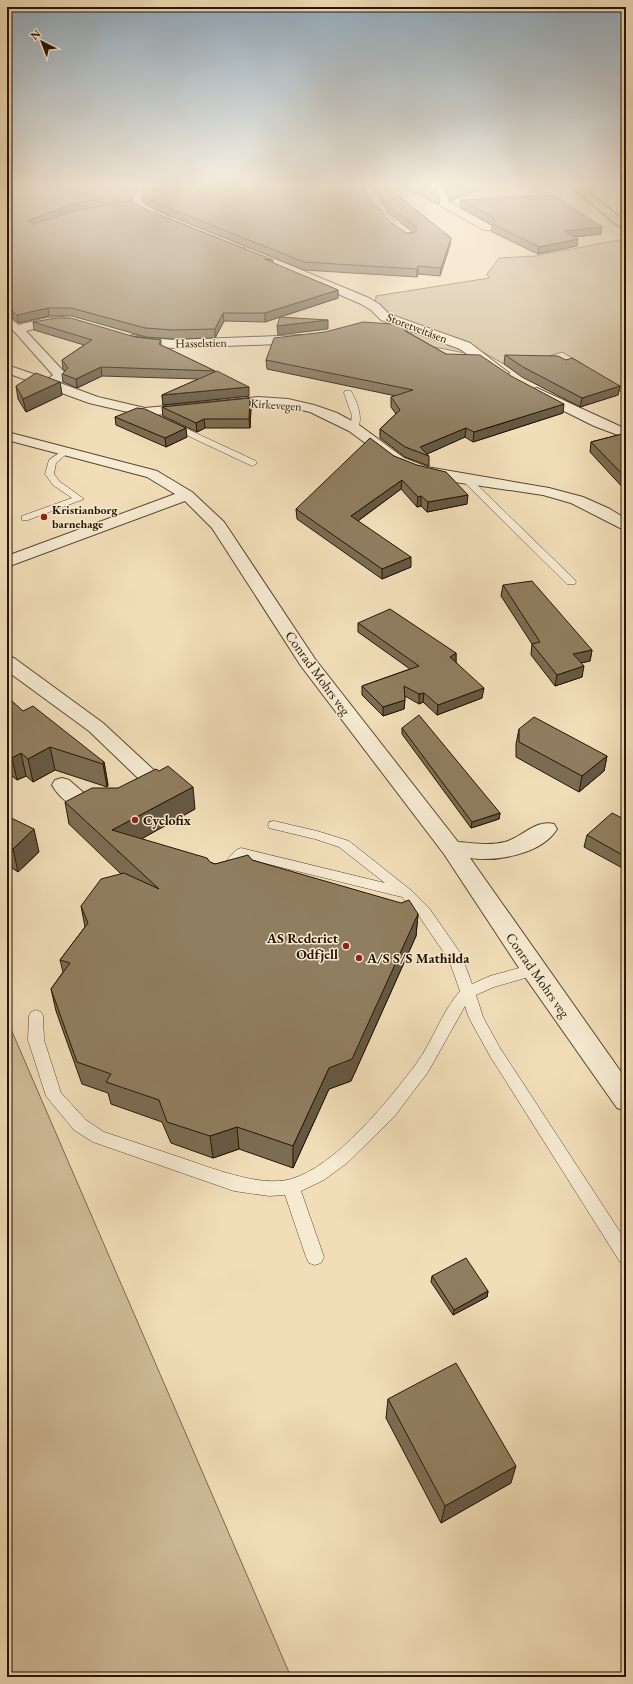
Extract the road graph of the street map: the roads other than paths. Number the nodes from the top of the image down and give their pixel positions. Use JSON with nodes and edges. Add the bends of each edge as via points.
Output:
{"nodes":[{"id":1,"x":281,"y":266,"type":"edge"},
{"id":2,"x":7,"y":314,"type":"edge"},
{"id":3,"x":385,"y":317,"type":"junction"},
{"id":4,"x":77,"y":322,"type":"edge"},
{"id":5,"x":373,"y":323,"type":"edge"},
{"id":6,"x":18,"y":329,"type":"junction"},
{"id":7,"x":123,"y":336,"type":"edge"},
{"id":8,"x":315,"y":338,"type":"edge"},
{"id":9,"x":7,"y":369,"type":"edge"},
{"id":10,"x":510,"y":378,"type":"edge"},
{"id":11,"x":50,"y":384,"type":"junction"},
{"id":12,"x":530,"y":388,"type":"edge"},
{"id":13,"x":348,"y":393,"type":"dead end"},
{"id":14,"x":145,"y":412,"type":"junction"},
{"id":15,"x":354,"y":428,"type":"junction"},
{"id":16,"x":626,"y":434,"type":"edge"},
{"id":17,"x":7,"y":436,"type":"edge"},
{"id":18,"x":66,"y":451,"type":"junction"},
{"id":19,"x":253,"y":463,"type":"dead end"},
{"id":20,"x":466,"y":479,"type":"junction"},
{"id":21,"x":187,"y":495,"type":"junction"},
{"id":22,"x":25,"y":518,"type":"dead end"},
{"id":23,"x":626,"y":526,"type":"edge"},
{"id":24,"x":7,"y":562,"type":"edge"},
{"id":25,"x":571,"y":582,"type":"dead end"},
{"id":26,"x":7,"y":662,"type":"edge"},
{"id":27,"x":62,"y":785,"type":"dead end"},
{"id":28,"x":274,"y":825,"type":"dead end"},
{"id":29,"x":546,"y":829,"type":"dead end"},
{"id":30,"x":452,"y":849,"type":"junction"},
{"id":31,"x":217,"y":880,"type":"edge"},
{"id":32,"x":407,"y":894,"type":"junction"},
{"id":33,"x":534,"y":970,"type":"junction"},
{"id":34,"x":468,"y":992,"type":"junction"},
{"id":35,"x":36,"y":1016,"type":"dead end"},
{"id":36,"x":626,"y":1100,"type":"edge"},
{"id":37,"x":291,"y":1187,"type":"junction"},
{"id":38,"x":626,"y":1256,"type":"edge"},
{"id":39,"x":315,"y":1257,"type":"dead end"}],
"edges":[{"from":1,"to":3,"type":"street","name":"Storetveitåsen","via":[[364,301]]},
{"from":2,"to":6,"type":"lane","via":[[10,322]]},
{"from":3,"to":5,"type":"street"},
{"from":3,"to":10,"type":"street","name":"Storetveitåsen","via":[[465,346]]},
{"from":4,"to":6,"type":"street","via":[[57,321]]},
{"from":6,"to":11,"type":"street","via":[[61,376]]},
{"from":7,"to":8,"type":"street","name":"Hasselstien","via":[[145,342],[175,344]]},
{"from":9,"to":11,"type":"street","name":"Kirkevegen"},
{"from":11,"to":14,"type":"street","name":"Kirkevegen","via":[[94,400]]},
{"from":12,"to":16,"type":"street"},
{"from":13,"to":15,"type":"lane","via":[[357,420],[357,426]]},
{"from":14,"to":15,"type":"street","name":"Kirkevegen","via":[[258,401],[288,403],[314,408]]},
{"from":14,"to":19,"type":"lane","name":"Kirkevegen"},
{"from":15,"to":20,"type":"street","name":"Kirkevegen","via":[[399,461],[422,470]]},
{"from":17,"to":18,"type":"street","name":"Conrad Mohrs veg"},
{"from":18,"to":21,"type":"street","name":"Conrad Mohrs veg","via":[[152,474]]},
{"from":18,"to":22,"type":"lane","via":[[52,462],[49,474],[56,483],[79,499]]},
{"from":20,"to":23,"type":"street","name":"Kirkevegen","via":[[544,491],[577,500],[604,512]]},
{"from":20,"to":25,"type":"lane"},
{"from":21,"to":24,"type":"street"},
{"from":21,"to":30,"type":"street","name":"Conrad Mohrs veg","via":[[218,525],[308,662]]},
{"from":26,"to":27,"type":"street","via":[[96,727],[150,778],[151,784],[133,792],[80,802]]},
{"from":28,"to":32,"type":"lane","via":[[344,844]]},
{"from":29,"to":30,"type":"street","via":[[538,837],[511,848],[485,852]]},
{"from":30,"to":33,"type":"street","name":"Conrad Mohrs veg"},
{"from":31,"to":32,"type":"lane","via":[[241,853]]},
{"from":32,"to":34,"type":"lane","via":[[424,912],[456,958]]},
{"from":33,"to":34,"type":"lane","via":[[490,982]]},
{"from":33,"to":36,"type":"street","name":"Conrad Mohrs veg"},
{"from":34,"to":37,"type":"lane","via":[[456,1005],[423,1067],[388,1112],[341,1158],[318,1175]]},
{"from":34,"to":38,"type":"lane","via":[[476,1018],[495,1052]]},
{"from":35,"to":37,"type":"lane","via":[[36,1040],[54,1096],[80,1125],[99,1137],[234,1183],[269,1188]]},
{"from":37,"to":39,"type":"lane"}]}
